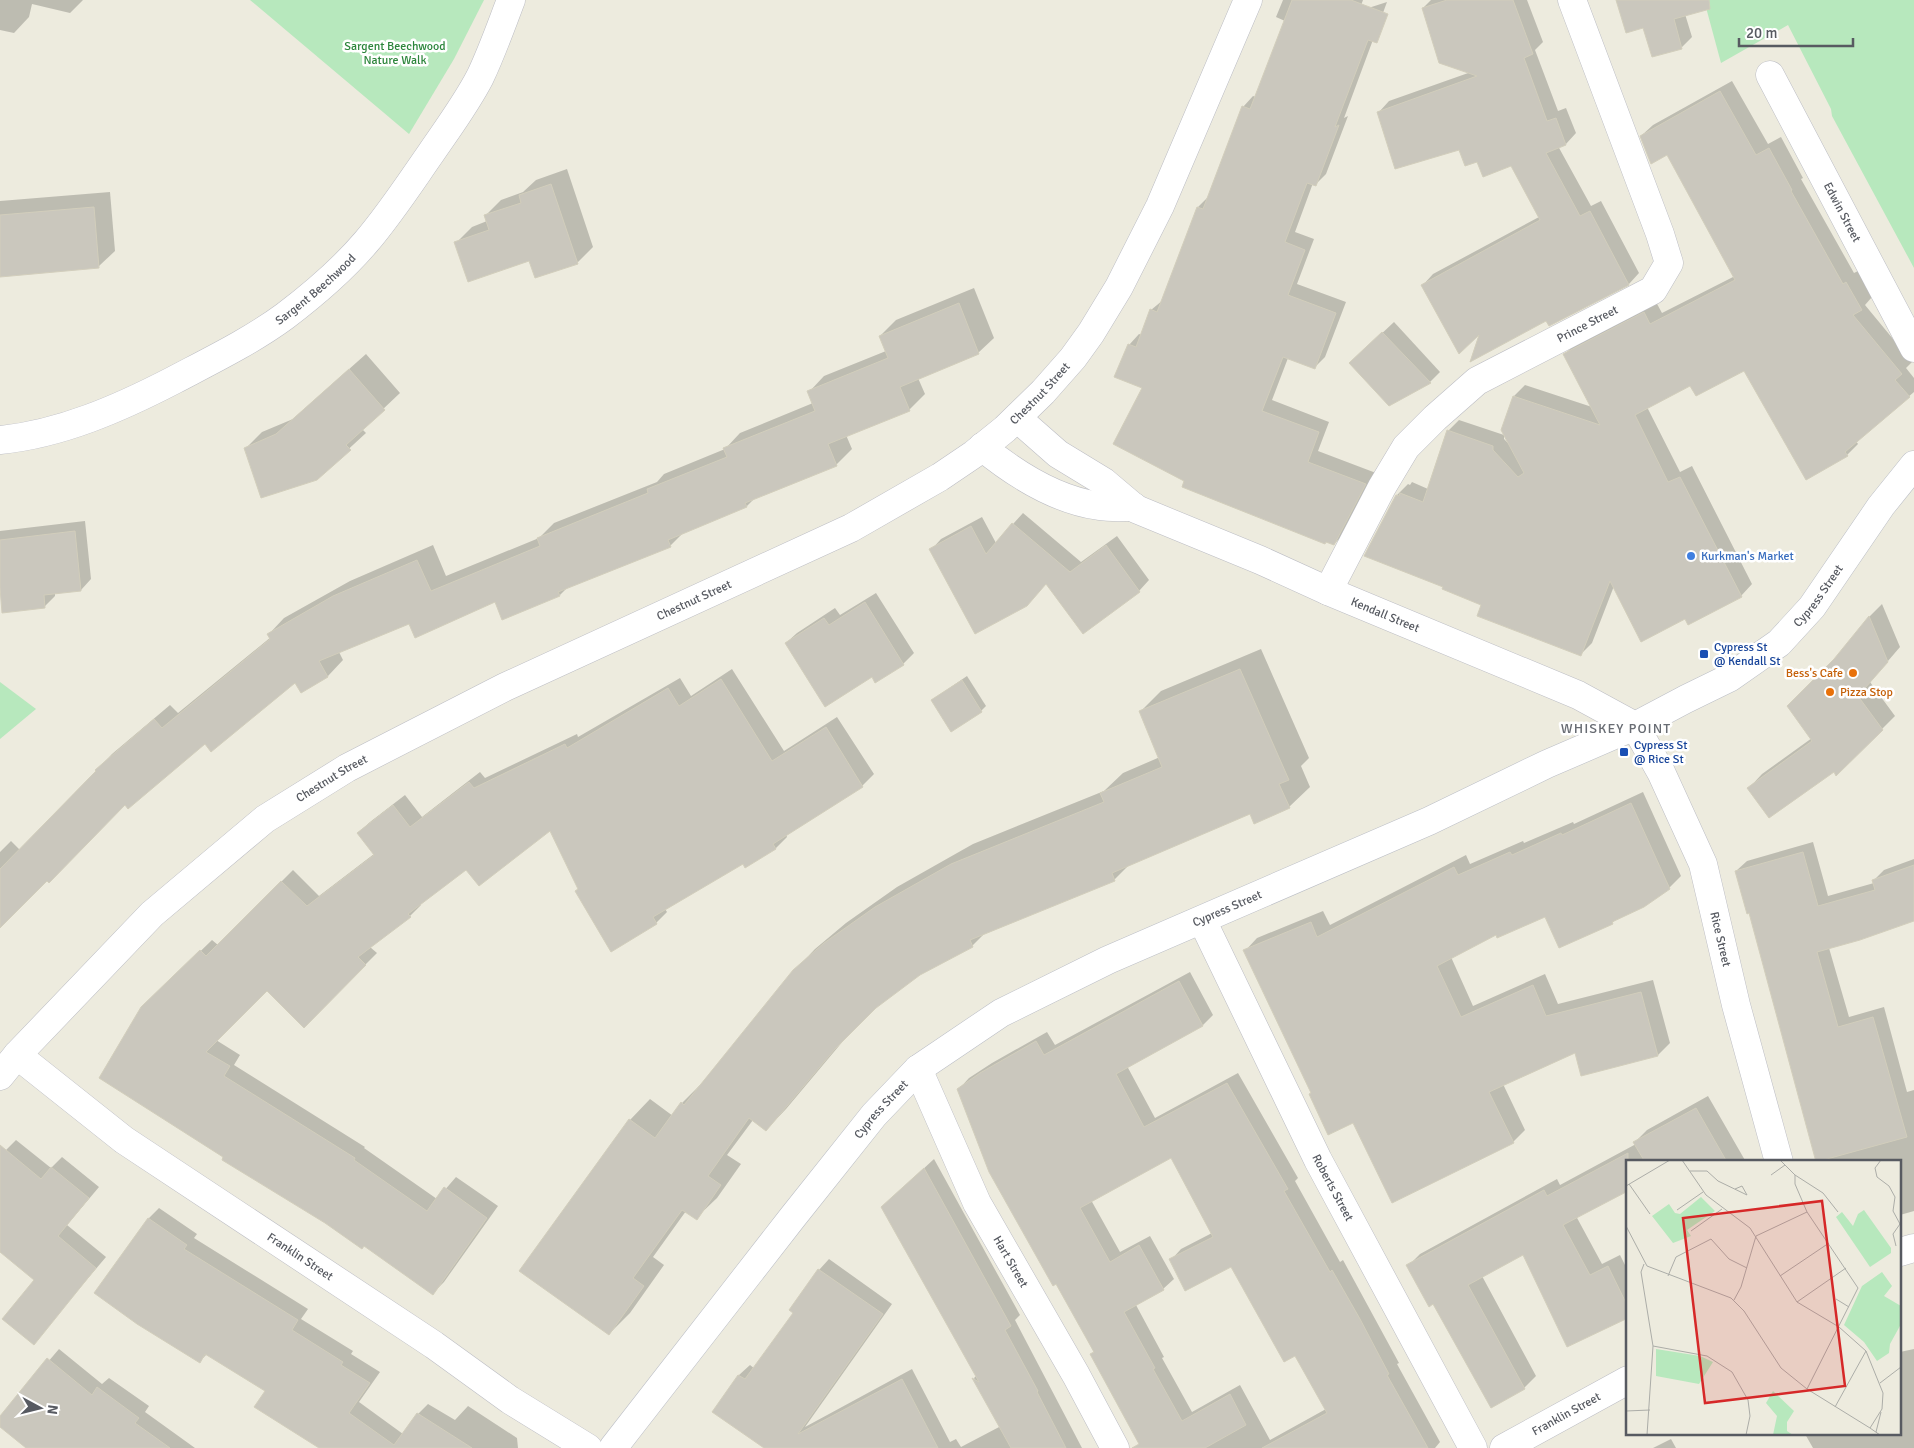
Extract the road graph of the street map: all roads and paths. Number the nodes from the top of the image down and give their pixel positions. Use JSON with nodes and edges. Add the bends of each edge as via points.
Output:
{"nodes":[{"id":1,"x":511,"y":0,"type":"edge"},
{"id":2,"x":1248,"y":0,"type":"edge"},
{"id":3,"x":1572,"y":0,"type":"edge"},
{"id":4,"x":1770,"y":75,"type":"dead end"},
{"id":5,"x":1914,"y":348,"type":"edge"},
{"id":6,"x":1017,"y":418,"type":"junction"},
{"id":7,"x":0,"y":440,"type":"edge"},
{"id":8,"x":982,"y":448,"type":"junction"},
{"id":9,"x":1914,"y":465,"type":"edge"},
{"id":10,"x":1134,"y":507,"type":"junction"},
{"id":11,"x":1328,"y":592,"type":"junction"},
{"id":12,"x":1635,"y":726,"type":"junction"},
{"id":13,"x":1202,"y":920,"type":"junction"},
{"id":14,"x":17,"y":1055,"type":"junction"},
{"id":15,"x":918,"y":1069,"type":"junction"},
{"id":16,"x":0,"y":1076,"type":"edge"},
{"id":17,"x":1778,"y":1160,"type":"edge"},
{"id":18,"x":1626,"y":1381,"type":"edge"},
{"id":19,"x":588,"y":1448,"type":"edge"},
{"id":20,"x":613,"y":1448,"type":"edge"},
{"id":21,"x":1115,"y":1448,"type":"edge"},
{"id":22,"x":1473,"y":1448,"type":"edge"},
{"id":23,"x":1504,"y":1448,"type":"edge"}],
"edges":[{"from":1,"to":7,"type":"street","name":"Sargent Beechwood","via":[[480,77],[447,130],[366,242],[320,286],[250,339],[163,386],[65,426]]},
{"from":2,"to":6,"type":"street","name":"Chestnut Street","via":[[1160,206],[1120,287],[1073,358]]},
{"from":3,"to":11,"type":"street","name":"Prince Street","via":[[1669,264],[1653,290],[1477,381],[1434,418],[1406,447]]},
{"from":4,"to":5,"type":"street","name":"Edwin Street"},
{"from":6,"to":8,"type":"street","name":"Chestnut Street"},
{"from":6,"to":10,"type":"street","name":"Kendall Street","via":[[1066,460],[1104,482]]},
{"from":8,"to":10,"type":"street","name":"Kendall Street","via":[[1018,473],[1062,495],[1098,506]]},
{"from":8,"to":14,"type":"street","name":"Chestnut Street","via":[[933,481],[851,528],[505,687],[347,768],[265,819],[152,914]]},
{"from":9,"to":12,"type":"street","name":"Cypress Street","via":[[1881,506],[1812,607],[1779,643],[1729,678]]},
{"from":10,"to":11,"type":"street","name":"Kendall Street"},
{"from":11,"to":12,"type":"street","name":"Kendall Street","via":[[1578,695]]},
{"from":12,"to":13,"type":"street","name":"Cypress Street","via":[[1547,764],[1411,830]]},
{"from":12,"to":17,"type":"street","name":"Rice Street","via":[[1661,772],[1703,864],[1736,1005]]},
{"from":13,"to":15,"type":"street","name":"Cypress Street","via":[[1108,960],[1001,1013]]},
{"from":13,"to":22,"type":"street","name":"Roberts Street","via":[[1318,1160]]},
{"from":14,"to":16,"type":"street","name":"Chestnut Street"},
{"from":14,"to":19,"type":"street","name":"Franklin Street","via":[[124,1140],[434,1345],[510,1400]]},
{"from":15,"to":20,"type":"street","name":"Cypress Street","via":[[868,1122]]},
{"from":15,"to":21,"type":"street","name":"Hart Street","via":[[977,1203]]},
{"from":18,"to":23,"type":"street","name":"Franklin Street"}]}
